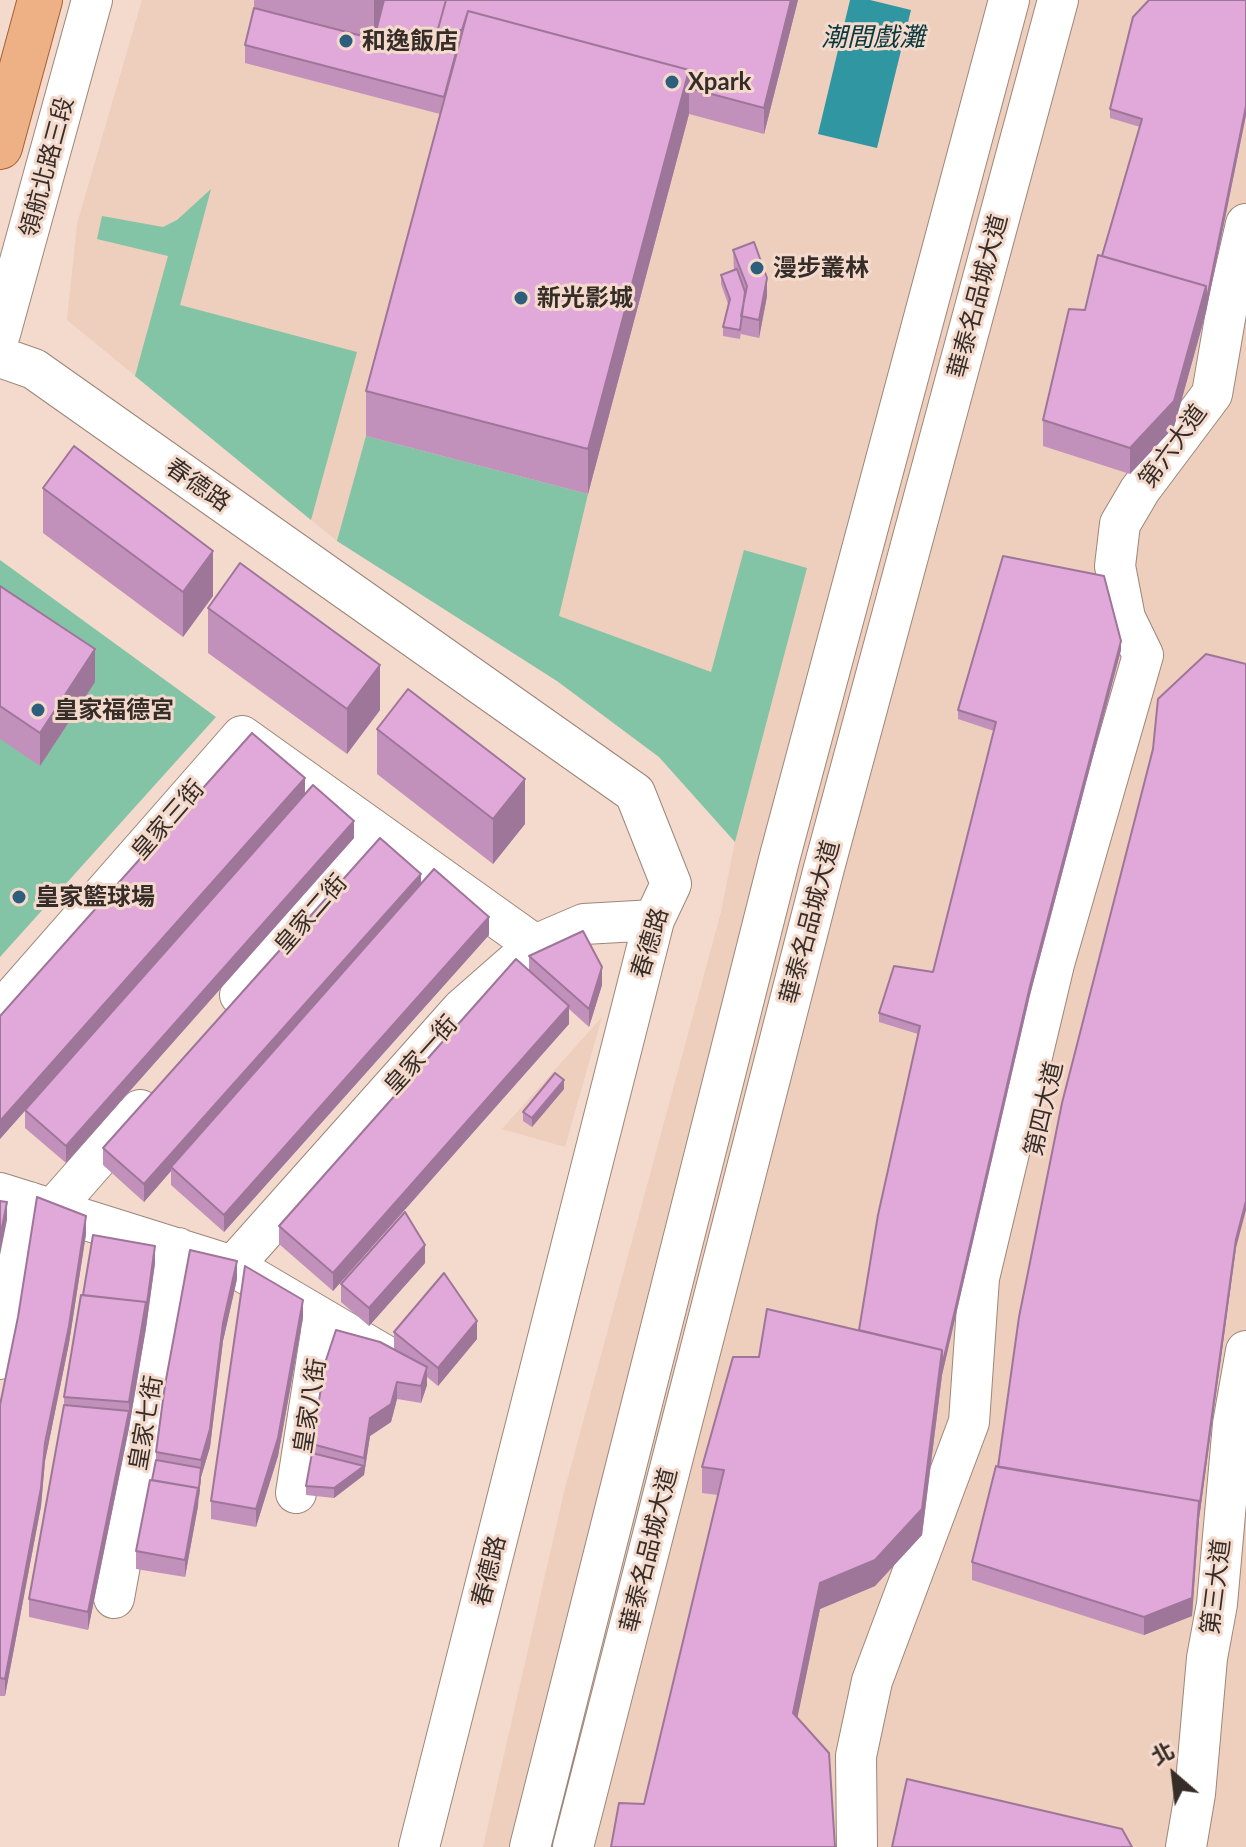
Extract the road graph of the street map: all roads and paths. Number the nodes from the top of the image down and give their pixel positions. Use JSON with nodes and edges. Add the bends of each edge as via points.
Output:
{"nodes":[{"id":1,"x":40,"y":0,"type":"edge"},
{"id":2,"x":92,"y":0,"type":"edge"},
{"id":3,"x":1009,"y":0,"type":"edge"},
{"id":4,"x":1058,"y":0,"type":"edge"},
{"id":5,"x":0,"y":147,"type":"edge"},
{"id":6,"x":1246,"y":224,"type":"edge"},
{"id":7,"x":1246,"y":303,"type":"edge"},
{"id":8,"x":0,"y":334,"type":"edge"},
{"id":9,"x":0,"y":357,"type":"edge"},
{"id":10,"x":1127,"y":526,"type":"junction"},
{"id":11,"x":380,"y":836,"type":"junction"},
{"id":12,"x":654,"y":920,"type":"junction"},
{"id":13,"x":535,"y":945,"type":"junction"},
{"id":14,"x":0,"y":1012,"type":"edge"},
{"id":15,"x":222,"y":1016,"type":"edge"},
{"id":16,"x":159,"y":1089,"type":"edge"},
{"id":17,"x":27,"y":1201,"type":"edge"},
{"id":18,"x":178,"y":1248,"type":"junction"},
{"id":19,"x":233,"y":1266,"type":"junction"},
{"id":20,"x":323,"y":1319,"type":"junction"},
{"id":21,"x":1246,"y":1351,"type":"edge"},
{"id":22,"x":0,"y":1359,"type":"edge"},
{"id":23,"x":405,"y":1367,"type":"edge"},
{"id":24,"x":296,"y":1493,"type":"dead end"},
{"id":25,"x":1246,"y":1528,"type":"edge"},
{"id":26,"x":114,"y":1598,"type":"dead end"},
{"id":27,"x":883,"y":1684,"type":"junction"},
{"id":28,"x":1206,"y":1785,"type":"junction"},
{"id":29,"x":419,"y":1847,"type":"edge"},
{"id":30,"x":530,"y":1847,"type":"edge"},
{"id":31,"x":573,"y":1847,"type":"edge"},
{"id":32,"x":857,"y":1847,"type":"edge"},
{"id":33,"x":877,"y":1847,"type":"edge"},
{"id":34,"x":1186,"y":1847,"type":"edge"},
{"id":35,"x":1206,"y":1847,"type":"edge"}],
"edges":[{"from":1,"to":5,"type":"main road","name":"領航北路三段"},
{"from":2,"to":8,"type":"street","name":"領航北路三段"},
{"from":3,"to":30,"type":"street","name":"華泰名品城大道","via":[[780,856]]},
{"from":4,"to":31,"type":"street","name":"華泰名品城大道","via":[[824,868]]},
{"from":6,"to":10,"type":"street","name":"第六大道","via":[[1212,394],[1140,490]]},
{"from":7,"to":10,"type":"street","name":"第六大道","via":[[1225,397]]},
{"from":9,"to":12,"type":"street","name":"春德路","via":[[34,369],[635,793],[671,884]]},
{"from":10,"to":27,"type":"street","name":"第四大道","via":[[1115,566],[1125,618],[1143,655],[1054,964],[979,1278],[969,1422]]},
{"from":11,"to":13,"type":"street"},
{"from":11,"to":14,"type":"street","name":"皇家三街","via":[[242,736]]},
{"from":11,"to":15,"type":"street","name":"皇家二街"},
{"from":12,"to":13,"type":"street","name":"皇家一街","via":[[584,924]]},
{"from":12,"to":29,"type":"street","name":"春德路"},
{"from":13,"to":19,"type":"street","name":"皇家一街","via":[[462,1009]]},
{"from":16,"to":17,"type":"street"},
{"from":17,"to":18,"type":"street"},
{"from":17,"to":22,"type":"street"},
{"from":18,"to":19,"type":"street"},
{"from":18,"to":26,"type":"street","name":"皇家七街"},
{"from":19,"to":20,"type":"street"},
{"from":20,"to":23,"type":"street"},
{"from":20,"to":24,"type":"street","name":"皇家八街"},
{"from":21,"to":28,"type":"street","name":"第三大道","via":[[1207,1658]]},
{"from":25,"to":28,"type":"street","name":"第三大道"},
{"from":27,"to":32,"type":"street","via":[[856,1756]]},
{"from":27,"to":33,"type":"street"},
{"from":28,"to":34,"type":"street"},
{"from":28,"to":35,"type":"street"}]}
